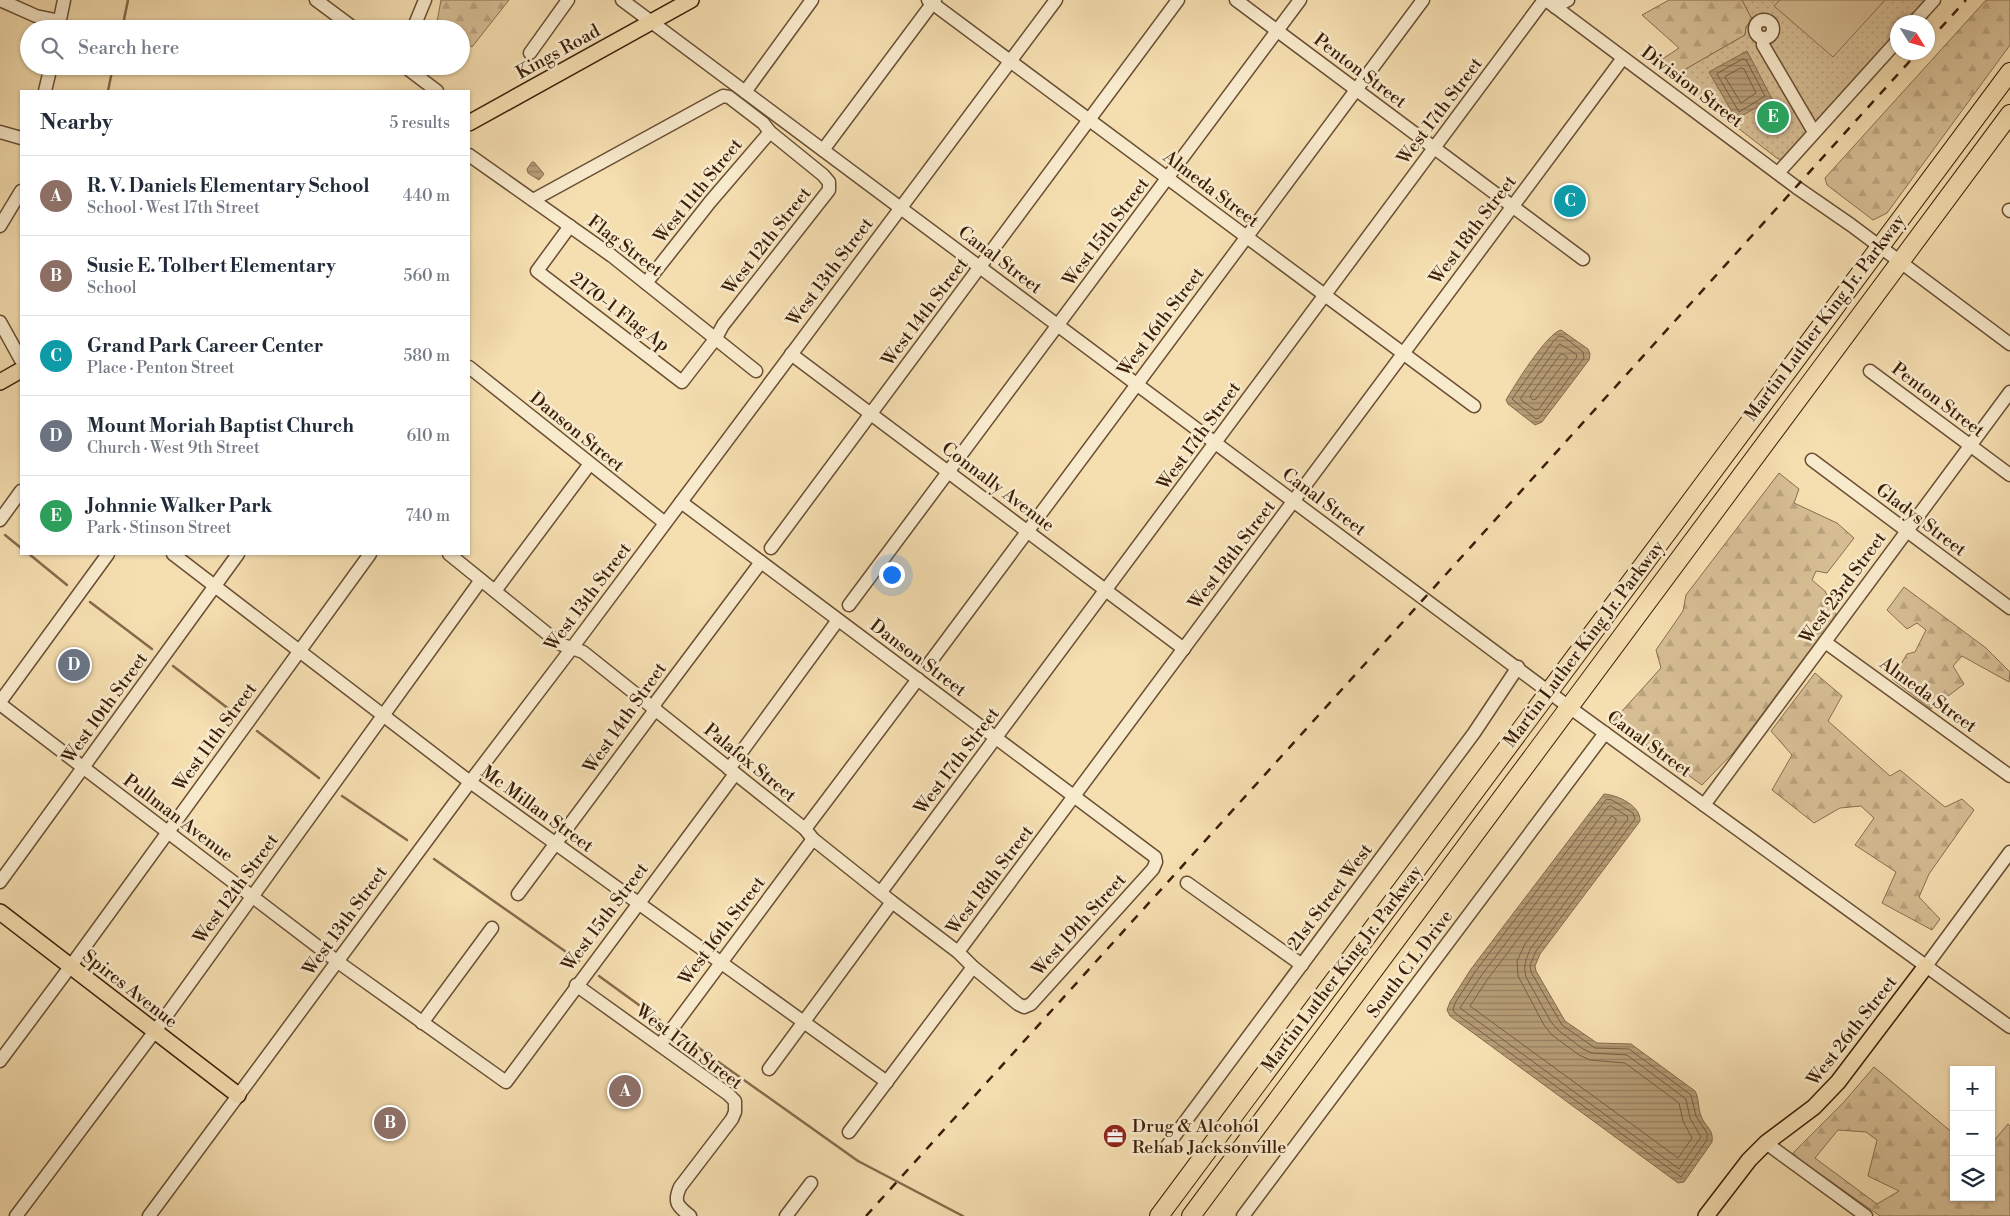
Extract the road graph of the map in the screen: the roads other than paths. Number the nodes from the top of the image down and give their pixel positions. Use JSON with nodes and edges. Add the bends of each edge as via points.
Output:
{"nodes":[{"id":1,"x":0,"y":0,"type":"edge"},
{"id":2,"x":64,"y":0,"type":"edge"},
{"id":3,"x":316,"y":0,"type":"edge"},
{"id":4,"x":424,"y":0,"type":"edge"},
{"id":5,"x":568,"y":0,"type":"edge"},
{"id":6,"x":622,"y":0,"type":"edge"},
{"id":7,"x":691,"y":0,"type":"edge"},
{"id":8,"x":812,"y":0,"type":"edge"},
{"id":9,"x":1056,"y":0,"type":"edge"},
{"id":10,"x":1178,"y":0,"type":"edge"},
{"id":11,"x":1236,"y":0,"type":"edge"},
{"id":12,"x":1300,"y":0,"type":"edge"},
{"id":13,"x":1423,"y":0,"type":"edge"},
{"id":14,"x":1568,"y":0,"type":"edge"},
{"id":15,"x":1934,"y":0,"type":"edge"},
{"id":16,"x":932,"y":1,"type":"edge"},
{"id":17,"x":1549,"y":2,"type":"edge"},
{"id":18,"x":1920,"y":15,"type":"edge"},
{"id":19,"x":46,"y":20,"type":"edge"},
{"id":20,"x":60,"y":20,"type":"edge"},
{"id":21,"x":343,"y":20,"type":"edge"},
{"id":22,"x":416,"y":20,"type":"edge"},
{"id":23,"x":651,"y":22,"type":"junction"},
{"id":24,"x":1277,"y":31,"type":"junction"},
{"id":25,"x":1763,"y":38,"type":"dead end"},
{"id":26,"x":1890,"y":49,"type":"edge"},
{"id":27,"x":530,"y":53,"type":"dead end"},
{"id":28,"x":1623,"y":58,"type":"junction"},
{"id":29,"x":1010,"y":61,"type":"junction"},
{"id":30,"x":2010,"y":72,"type":"edge"},
{"id":31,"x":48,"y":75,"type":"edge"},
{"id":32,"x":416,"y":75,"type":"edge"},
{"id":33,"x":45,"y":90,"type":"edge"},
{"id":34,"x":436,"y":90,"type":"edge"},
{"id":35,"x":1356,"y":90,"type":"junction"},
{"id":36,"x":745,"y":92,"type":"junction"},
{"id":37,"x":2010,"y":114,"type":"edge"},
{"id":38,"x":471,"y":119,"type":"edge"},
{"id":39,"x":1089,"y":120,"type":"junction"},
{"id":40,"x":0,"y":132,"type":"edge"},
{"id":41,"x":770,"y":132,"type":"junction"},
{"id":42,"x":1814,"y":132,"type":"junction"},
{"id":43,"x":20,"y":138,"type":"edge"},
{"id":44,"x":1434,"y":148,"type":"junction"},
{"id":45,"x":823,"y":150,"type":"junction"},
{"id":46,"x":470,"y":156,"type":"edge"},
{"id":47,"x":1778,"y":174,"type":"junction"},
{"id":48,"x":1167,"y":179,"type":"junction"},
{"id":49,"x":20,"y":193,"type":"edge"},
{"id":50,"x":533,"y":200,"type":"junction"},
{"id":51,"x":1512,"y":206,"type":"junction"},
{"id":52,"x":900,"y":208,"type":"junction"},
{"id":53,"x":0,"y":226,"type":"edge"},
{"id":54,"x":570,"y":226,"type":"junction"},
{"id":55,"x":1246,"y":237,"type":"junction"},
{"id":56,"x":1879,"y":246,"type":"junction"},
{"id":57,"x":1583,"y":259,"type":"dead end"},
{"id":58,"x":1900,"y":262,"type":"junction"},
{"id":59,"x":980,"y":267,"type":"junction"},
{"id":60,"x":646,"y":283,"type":"junction"},
{"id":61,"x":1324,"y":296,"type":"junction"},
{"id":62,"x":0,"y":322,"type":"edge"},
{"id":63,"x":1058,"y":325,"type":"junction"},
{"id":64,"x":716,"y":338,"type":"junction"},
{"id":65,"x":2010,"y":344,"type":"edge"},
{"id":66,"x":791,"y":354,"type":"junction"},
{"id":67,"x":1403,"y":354,"type":"junction"},
{"id":68,"x":20,"y":358,"type":"edge"},
{"id":69,"x":470,"y":368,"type":"edge"},
{"id":70,"x":756,"y":370,"type":"dead end"},
{"id":71,"x":20,"y":371,"type":"edge"},
{"id":72,"x":1870,"y":371,"type":"dead end"},
{"id":73,"x":0,"y":382,"type":"edge"},
{"id":74,"x":1136,"y":384,"type":"junction"},
{"id":75,"x":2010,"y":392,"type":"edge"},
{"id":76,"x":1474,"y":406,"type":"dead end"},
{"id":77,"x":870,"y":414,"type":"junction"},
{"id":78,"x":1215,"y":443,"type":"junction"},
{"id":79,"x":1970,"y":446,"type":"junction"},
{"id":80,"x":1812,"y":460,"type":"dead end"},
{"id":81,"x":589,"y":465,"type":"junction"},
{"id":82,"x":949,"y":473,"type":"junction"},
{"id":83,"x":2010,"y":475,"type":"edge"},
{"id":84,"x":20,"y":492,"type":"edge"},
{"id":85,"x":1294,"y":501,"type":"junction"},
{"id":86,"x":681,"y":502,"type":"junction"},
{"id":87,"x":0,"y":520,"type":"edge"},
{"id":88,"x":665,"y":523,"type":"junction"},
{"id":89,"x":1028,"y":531,"type":"junction"},
{"id":90,"x":1907,"y":531,"type":"junction"},
{"id":91,"x":771,"y":548,"type":"dead end"},
{"id":92,"x":107,"y":555,"type":"edge"},
{"id":93,"x":174,"y":555,"type":"edge"},
{"id":94,"x":237,"y":555,"type":"edge"},
{"id":95,"x":369,"y":555,"type":"edge"},
{"id":96,"x":450,"y":555,"type":"edge"},
{"id":97,"x":761,"y":562,"type":"junction"},
{"id":98,"x":481,"y":580,"type":"junction"},
{"id":99,"x":215,"y":586,"type":"junction"},
{"id":100,"x":1106,"y":590,"type":"junction"},
{"id":101,"x":495,"y":591,"type":"junction"},
{"id":102,"x":849,"y":605,"type":"dead end"},
{"id":103,"x":2010,"y":608,"type":"edge"},
{"id":104,"x":838,"y":620,"type":"junction"},
{"id":105,"x":1825,"y":642,"type":"junction"},
{"id":106,"x":572,"y":648,"type":"junction"},
{"id":107,"x":1184,"y":648,"type":"junction"},
{"id":108,"x":299,"y":650,"type":"junction"},
{"id":109,"x":928,"y":666,"type":"dead end"},
{"id":110,"x":1518,"y":667,"type":"junction"},
{"id":111,"x":918,"y":679,"type":"junction"},
{"id":112,"x":1549,"y":691,"type":"junction"},
{"id":113,"x":0,"y":703,"type":"edge"},
{"id":114,"x":1569,"y":707,"type":"junction"},
{"id":115,"x":654,"y":708,"type":"junction"},
{"id":116,"x":383,"y":715,"type":"junction"},
{"id":117,"x":1605,"y":733,"type":"junction"},
{"id":118,"x":996,"y":738,"type":"junction"},
{"id":119,"x":84,"y":767,"type":"junction"},
{"id":120,"x":732,"y":771,"type":"junction"},
{"id":121,"x":2010,"y":775,"type":"edge"},
{"id":122,"x":470,"y":782,"type":"junction"},
{"id":123,"x":1075,"y":796,"type":"junction"},
{"id":124,"x":1704,"y":805,"type":"junction"},
{"id":125,"x":167,"y":832,"type":"junction"},
{"id":126,"x":809,"y":834,"type":"junction"},
{"id":127,"x":555,"y":844,"type":"junction"},
{"id":128,"x":2010,"y":852,"type":"edge"},
{"id":129,"x":1156,"y":862,"type":"joint"},
{"id":130,"x":0,"y":882,"type":"edge"},
{"id":131,"x":1187,"y":883,"type":"dead end"},
{"id":132,"x":881,"y":892,"type":"junction"},
{"id":133,"x":518,"y":894,"type":"dead end"},
{"id":134,"x":252,"y":896,"type":"junction"},
{"id":135,"x":892,"y":902,"type":"junction"},
{"id":136,"x":637,"y":903,"type":"junction"},
{"id":137,"x":0,"y":912,"type":"edge"},
{"id":138,"x":492,"y":928,"type":"dead end"},
{"id":139,"x":958,"y":952,"type":"junction"},
{"id":140,"x":338,"y":962,"type":"junction"},
{"id":141,"x":721,"y":963,"type":"junction"},
{"id":142,"x":1302,"y":965,"type":"junction"},
{"id":143,"x":1926,"y":966,"type":"junction"},
{"id":144,"x":70,"y":967,"type":"junction"},
{"id":145,"x":973,"y":967,"type":"junction"},
{"id":146,"x":576,"y":985,"type":"junction"},
{"id":147,"x":1024,"y":1007,"type":"joint"},
{"id":148,"x":803,"y":1022,"type":"junction"},
{"id":149,"x":422,"y":1023,"type":"junction"},
{"id":150,"x":2010,"y":1027,"type":"edge"},
{"id":151,"x":154,"y":1032,"type":"junction"},
{"id":152,"x":660,"y":1045,"type":"junction"},
{"id":153,"x":0,"y":1061,"type":"edge"},
{"id":154,"x":770,"y":1069,"type":"dead end"},
{"id":155,"x":506,"y":1082,"type":"joint"},
{"id":156,"x":886,"y":1082,"type":"junction"},
{"id":157,"x":238,"y":1095,"type":"junction"},
{"id":158,"x":849,"y":1132,"type":"dead end"},
{"id":159,"x":1766,"y":1143,"type":"junction"},
{"id":160,"x":1167,"y":1146,"type":"dead end"},
{"id":161,"x":811,"y":1183,"type":"dead end"},
{"id":162,"x":16,"y":1216,"type":"edge"},
{"id":163,"x":149,"y":1216,"type":"edge"},
{"id":164,"x":690,"y":1216,"type":"edge"},
{"id":165,"x":786,"y":1216,"type":"edge"},
{"id":166,"x":1159,"y":1216,"type":"edge"},
{"id":167,"x":1191,"y":1216,"type":"edge"},
{"id":168,"x":1243,"y":1216,"type":"edge"},
{"id":169,"x":1706,"y":1216,"type":"edge"},
{"id":170,"x":1866,"y":1216,"type":"edge"}],
"edges":[{"from":1,"to":19,"type":"street"},
{"from":2,"to":20,"type":"street"},
{"from":3,"to":21,"type":"street"},
{"from":4,"to":22,"type":"street"},
{"from":5,"to":27,"type":"street"},
{"from":6,"to":23,"type":"street","name":"Canal Street"},
{"from":7,"to":23,"type":"main road","name":"Kings Road"},
{"from":8,"to":36,"type":"street"},
{"from":9,"to":29,"type":"street","name":"West 13th Street"},
{"from":10,"to":39,"type":"street","name":"West 14th Street"},
{"from":11,"to":24,"type":"street","name":"Penton Street"},
{"from":12,"to":24,"type":"street","name":"West 15th Street"},
{"from":13,"to":35,"type":"street","name":"West 16th Street"},
{"from":14,"to":17,"type":"street"},
{"from":15,"to":18,"type":"street"},
{"from":16,"to":29,"type":"street","name":"Almeda Street"},
{"from":16,"to":45,"type":"street"},
{"from":17,"to":28,"type":"street","name":"Division Street"},
{"from":17,"to":44,"type":"street","name":"West 17th Street"},
{"from":23,"to":36,"type":"street","name":"Canal Street"},
{"from":23,"to":38,"type":"main road","name":"Kings Road"},
{"from":24,"to":35,"type":"street","name":"Penton Street"},
{"from":24,"to":48,"type":"street","name":"West 15th Street"},
{"from":25,"to":42,"type":"street","via":[[1763,45]]},
{"from":26,"to":42,"type":"street"},
{"from":28,"to":47,"type":"street","name":"Division Street"},
{"from":28,"to":51,"type":"street","name":"West 18th Street"},
{"from":29,"to":39,"type":"street","name":"Almeda Street"},
{"from":29,"to":52,"type":"street","name":"West 13th Street"},
{"from":30,"to":56,"type":"highway","name":"Martin Luther King Jr. Parkway"},
{"from":31,"to":33,"type":"street"},
{"from":32,"to":34,"type":"street"},
{"from":35,"to":44,"type":"street","name":"Penton Street"},
{"from":35,"to":55,"type":"street","name":"West 16th Street"},
{"from":36,"to":45,"type":"street","name":"Canal Street"},
{"from":37,"to":58,"type":"highway","name":"Martin Luther King Jr. Parkway"},
{"from":39,"to":48,"type":"street","name":"Almeda Street"},
{"from":39,"to":59,"type":"street","name":"West 14th Street"},
{"from":40,"to":43,"type":"street"},
{"from":41,"to":50,"type":"street","via":[[763,123],[729,97],[723,96]]},
{"from":41,"to":60,"type":"street","name":"West 11th Street"},
{"from":41,"to":64,"type":"street","name":"West 12th Street","via":[[823,175],[829,182],[829,190]]},
{"from":42,"to":47,"type":"street"},
{"from":44,"to":51,"type":"street","name":"Penton Street"},
{"from":44,"to":61,"type":"street","name":"West 17th Street"},
{"from":45,"to":52,"type":"street","name":"Canal Street"},
{"from":46,"to":50,"type":"street","name":"Flag Street"},
{"from":47,"to":56,"type":"street","name":"Division Street"},
{"from":48,"to":55,"type":"street","name":"Almeda Street"},
{"from":48,"to":63,"type":"street","name":"West 15th Street"},
{"from":49,"to":53,"type":"street"},
{"from":50,"to":54,"type":"street","name":"Flag Street"},
{"from":51,"to":57,"type":"street","name":"Penton Street"},
{"from":51,"to":67,"type":"street","name":"West 18th Street"},
{"from":52,"to":59,"type":"street","name":"Canal Street"},
{"from":52,"to":66,"type":"street","name":"West 13th Street"},
{"from":54,"to":60,"type":"street","name":"Flag Street"},
{"from":54,"to":64,"type":"street","name":"2170-1 Flag Ap","via":[[537,271],[682,382]]},
{"from":55,"to":61,"type":"street","name":"Almeda Street"},
{"from":55,"to":74,"type":"street","name":"West 16th Street"},
{"from":56,"to":58,"type":"street","name":"Division Street"},
{"from":56,"to":112,"type":"highway","name":"Martin Luther King Jr. Parkway"},
{"from":58,"to":65,"type":"street","name":"Division Street"},
{"from":58,"to":114,"type":"highway","name":"Martin Luther King Jr. Parkway"},
{"from":59,"to":63,"type":"street","name":"Canal Street"},
{"from":59,"to":77,"type":"street","name":"West 14th Street"},
{"from":60,"to":64,"type":"street","name":"Flag Street"},
{"from":61,"to":67,"type":"street","name":"Almeda Street"},
{"from":61,"to":78,"type":"street","name":"West 17th Street"},
{"from":62,"to":68,"type":"street"},
{"from":63,"to":74,"type":"street","name":"Canal Street"},
{"from":63,"to":82,"type":"street","name":"West 15th Street"},
{"from":64,"to":70,"type":"street","name":"Flag Street"},
{"from":66,"to":77,"type":"street","name":"Connally Avenue"},
{"from":66,"to":86,"type":"street","name":"West 13th Street"},
{"from":67,"to":76,"type":"street","name":"Almeda Street"},
{"from":67,"to":85,"type":"street","name":"West 18th Street"},
{"from":69,"to":81,"type":"street","name":"Danson Street"},
{"from":71,"to":73,"type":"main road"},
{"from":72,"to":79,"type":"street","name":"Penton Street"},
{"from":74,"to":78,"type":"street","name":"Canal Street"},
{"from":74,"to":89,"type":"street","name":"West 16th Street"},
{"from":75,"to":79,"type":"street","name":"West 23rd Street"},
{"from":77,"to":82,"type":"street","name":"Connally Avenue"},
{"from":77,"to":91,"type":"street","name":"West 14th Street"},
{"from":78,"to":85,"type":"street","name":"Canal Street"},
{"from":78,"to":100,"type":"street","name":"West 17th Street"},
{"from":79,"to":83,"type":"street","name":"Penton Street"},
{"from":79,"to":90,"type":"street","name":"West 23rd Street"},
{"from":80,"to":90,"type":"street","name":"Gladys Street"},
{"from":81,"to":88,"type":"street","name":"Danson Street"},
{"from":81,"to":101,"type":"street"},
{"from":82,"to":89,"type":"street","name":"Connally Avenue"},
{"from":82,"to":102,"type":"street","name":"West 15th Street"},
{"from":84,"to":87,"type":"street"},
{"from":85,"to":107,"type":"street","name":"West 18th Street"},
{"from":85,"to":110,"type":"street","name":"Canal Street"},
{"from":86,"to":88,"type":"street","name":"West 13th Street"},
{"from":86,"to":97,"type":"street","name":"Danson Street"},
{"from":88,"to":106,"type":"street","name":"West 13th Street"},
{"from":89,"to":100,"type":"street","name":"Connally Avenue"},
{"from":89,"to":109,"type":"street","name":"West 16th Street"},
{"from":90,"to":103,"type":"street","name":"Gladys Street"},
{"from":90,"to":105,"type":"street","name":"West 23rd Street"},
{"from":92,"to":113,"type":"street"},
{"from":93,"to":99,"type":"street","name":"Mc Millan Street"},
{"from":94,"to":99,"type":"street","name":"West 10th Street"},
{"from":95,"to":108,"type":"street","name":"West 11th Street"},
{"from":96,"to":98,"type":"street","name":"Palafox Street"},
{"from":97,"to":104,"type":"street","name":"Danson Street"},
{"from":97,"to":115,"type":"street","name":"West 14th Street"},
{"from":98,"to":101,"type":"street","name":"Palafox Street"},
{"from":98,"to":116,"type":"street","name":"West 12th Street"},
{"from":99,"to":108,"type":"street","name":"Mc Millan Street"},
{"from":99,"to":119,"type":"street","name":"West 10th Street"},
{"from":100,"to":107,"type":"street","name":"Connally Avenue"},
{"from":100,"to":118,"type":"street","name":"West 17th Street"},
{"from":101,"to":106,"type":"street","name":"Palafox Street","via":[[560,644]]},
{"from":104,"to":111,"type":"street","name":"Danson Street"},
{"from":104,"to":120,"type":"street","name":"West 15th Street"},
{"from":105,"to":121,"type":"street","name":"Almeda Street"},
{"from":105,"to":124,"type":"street","name":"West 23rd Street"},
{"from":106,"to":115,"type":"street","name":"Palafox Street","via":[[583,652]]},
{"from":106,"to":122,"type":"street","name":"West 13th Street"},
{"from":107,"to":123,"type":"street","name":"West 18th Street"},
{"from":108,"to":116,"type":"street","name":"Mc Millan Street"},
{"from":108,"to":125,"type":"street","name":"West 11th Street"},
{"from":110,"to":112,"type":"street","name":"Canal Street"},
{"from":110,"to":142,"type":"street","name":"21st Street West","via":[[1474,733]]},
{"from":111,"to":118,"type":"street","name":"Danson Street"},
{"from":111,"to":126,"type":"street","name":"West 16th Street"},
{"from":112,"to":114,"type":"street","name":"Canal Street"},
{"from":112,"to":166,"type":"highway","name":"Martin Luther King Jr. Parkway"},
{"from":113,"to":119,"type":"street","name":"Pullman Avenue"},
{"from":114,"to":117,"type":"street","name":"Canal Street"},
{"from":114,"to":167,"type":"highway","name":"Martin Luther King Jr. Parkway"},
{"from":115,"to":120,"type":"street","name":"Palafox Street"},
{"from":115,"to":127,"type":"street","name":"West 14th Street"},
{"from":116,"to":122,"type":"street","name":"Mc Millan Street"},
{"from":116,"to":134,"type":"street","name":"West 12th Street"},
{"from":117,"to":124,"type":"street","name":"Canal Street"},
{"from":117,"to":168,"type":"street","name":"South C L Drive"},
{"from":118,"to":123,"type":"street","name":"Danson Street"},
{"from":118,"to":132,"type":"street","name":"West 17th Street"},
{"from":119,"to":125,"type":"street","name":"Pullman Avenue"},
{"from":119,"to":130,"type":"street","name":"West 10th Street"},
{"from":120,"to":126,"type":"street","name":"Palafox Street"},
{"from":120,"to":136,"type":"street","name":"West 15th Street"},
{"from":122,"to":127,"type":"street","name":"Mc Millan Street"},
{"from":122,"to":140,"type":"street","name":"West 13th Street"},
{"from":123,"to":129,"type":"street","name":"Danson Street","via":[[1151,853]]},
{"from":123,"to":139,"type":"street","name":"West 18th Street"},
{"from":124,"to":143,"type":"street","name":"Canal Street"},
{"from":125,"to":134,"type":"street","name":"Pullman Avenue"},
{"from":125,"to":144,"type":"street","name":"West 11th Street"},
{"from":126,"to":132,"type":"street","name":"Palafox Street"},
{"from":126,"to":141,"type":"street","name":"West 16th Street"},
{"from":127,"to":133,"type":"street","name":"West 14th Street"},
{"from":127,"to":136,"type":"street","name":"Mc Millan Street"},
{"from":128,"to":143,"type":"street","name":"West 26th Street"},
{"from":129,"to":147,"type":"street","name":"West 19th Street","via":[[1031,1004]]},
{"from":131,"to":142,"type":"street"},
{"from":132,"to":135,"type":"street","name":"Palafox Street"},
{"from":134,"to":140,"type":"street","name":"Pullman Avenue"},
{"from":134,"to":151,"type":"street","name":"West 12th Street"},
{"from":135,"to":139,"type":"street","name":"Palafox Street"},
{"from":135,"to":148,"type":"street","name":"West 17th Street"},
{"from":136,"to":141,"type":"street","name":"Mc Millan Street"},
{"from":136,"to":146,"type":"street","name":"West 15th Street"},
{"from":137,"to":144,"type":"main road","name":"Spires Avenue"},
{"from":138,"to":149,"type":"street"},
{"from":139,"to":145,"type":"street","name":"Palafox Street"},
{"from":140,"to":149,"type":"street","name":"Pullman Avenue"},
{"from":140,"to":157,"type":"street","name":"West 13th Street"},
{"from":141,"to":148,"type":"street","name":"Mc Millan Street"},
{"from":141,"to":152,"type":"street","name":"West 16th Street"},
{"from":142,"to":160,"type":"street","name":"21st Street West"},
{"from":143,"to":150,"type":"street","name":"Canal Street"},
{"from":143,"to":159,"type":"main road","name":"West 26th Street","via":[[1827,1094]]},
{"from":144,"to":151,"type":"main road","name":"Spires Avenue"},
{"from":144,"to":153,"type":"street","name":"West 11th Street"},
{"from":145,"to":147,"type":"street","name":"Palafox Street"},
{"from":145,"to":156,"type":"street"},
{"from":146,"to":152,"type":"street","name":"West 17th Street"},
{"from":146,"to":155,"type":"street","name":"West 15th Street"},
{"from":148,"to":154,"type":"street","name":"West 17th Street"},
{"from":148,"to":156,"type":"street","name":"Mc Millan Street"},
{"from":149,"to":155,"type":"street","name":"Pullman Avenue"},
{"from":151,"to":157,"type":"main road","name":"Spires Avenue"},
{"from":151,"to":162,"type":"street","name":"West 12th Street"},
{"from":152,"to":164,"type":"street","name":"West 17th Street","via":[[731,1096],[736,1106],[732,1119],[680,1187],[676,1199],[678,1206]]},
{"from":156,"to":158,"type":"street"},
{"from":157,"to":163,"type":"street","name":"West 13th Street"},
{"from":159,"to":169,"type":"main road","name":"West 26th Street","via":[[1735,1176]]},
{"from":159,"to":170,"type":"street"},
{"from":161,"to":165,"type":"street"}]}
